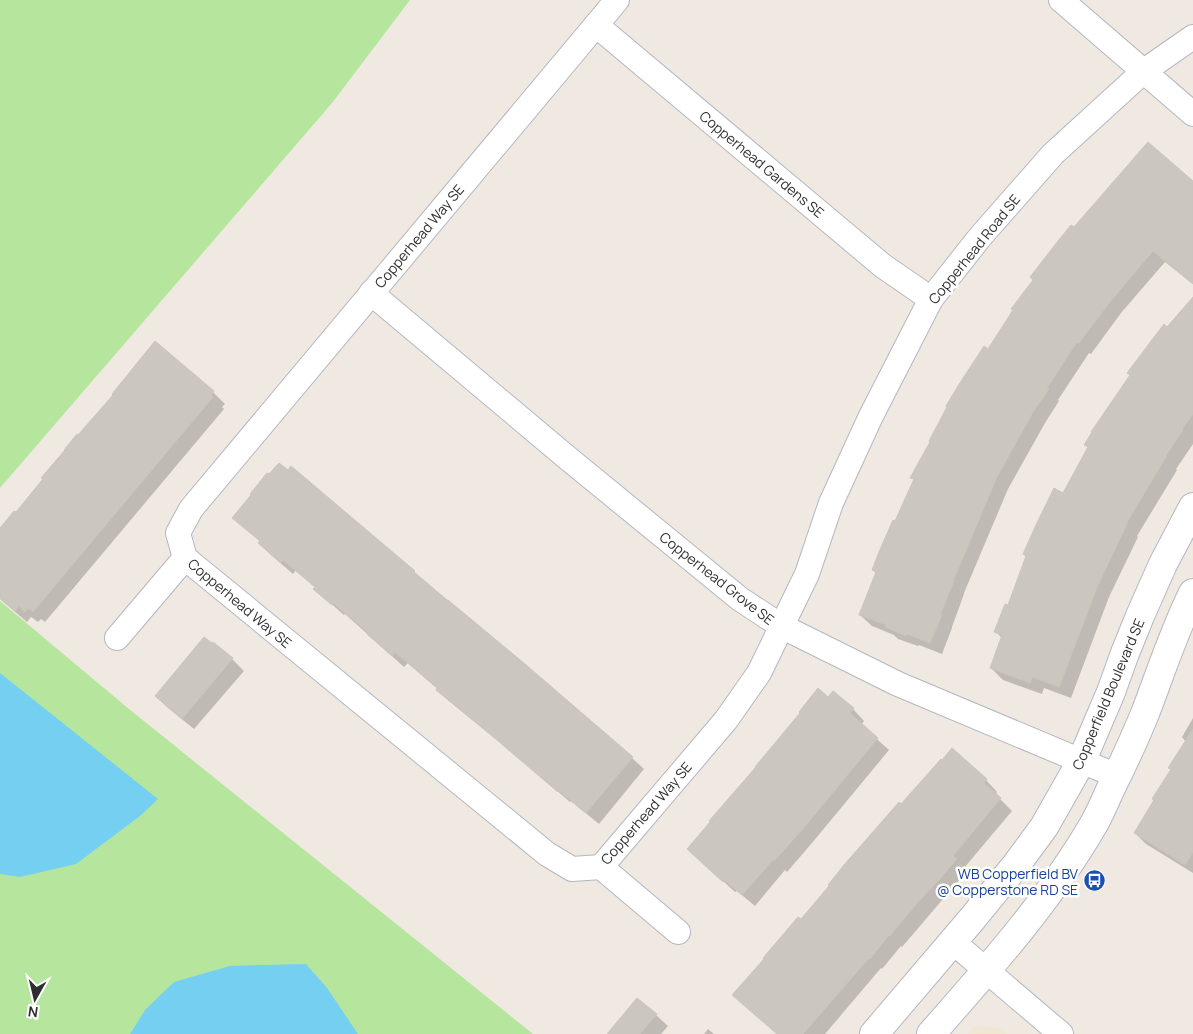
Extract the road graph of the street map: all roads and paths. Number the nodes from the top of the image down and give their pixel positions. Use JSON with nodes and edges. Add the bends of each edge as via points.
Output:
{"nodes":[{"id":1,"x":616,"y":0,"type":"edge"},
{"id":2,"x":1061,"y":0,"type":"edge"},
{"id":3,"x":596,"y":25,"type":"junction"},
{"id":4,"x":1193,"y":36,"type":"edge"},
{"id":5,"x":1144,"y":71,"type":"junction"},
{"id":6,"x":1193,"y":114,"type":"edge"},
{"id":7,"x":371,"y":293,"type":"junction"},
{"id":8,"x":931,"y":299,"type":"junction"},
{"id":9,"x":1193,"y":507,"type":"edge"},
{"id":10,"x":185,"y":558,"type":"junction"},
{"id":11,"x":1193,"y":593,"type":"edge"},
{"id":12,"x":781,"y":626,"type":"junction"},
{"id":13,"x":116,"y":638,"type":"dead end"},
{"id":14,"x":1082,"y":760,"type":"junction"},
{"id":15,"x":1117,"y":776,"type":"junction"},
{"id":16,"x":601,"y":867,"type":"junction"},
{"id":17,"x":678,"y":932,"type":"dead end"},
{"id":18,"x":953,"y":942,"type":"junction"},
{"id":19,"x":987,"y":970,"type":"junction"},
{"id":20,"x":874,"y":1034,"type":"edge"},
{"id":21,"x":931,"y":1034,"type":"edge"},
{"id":22,"x":1062,"y":1034,"type":"edge"}],
"edges":[{"from":1,"to":3,"type":"street","name":"Copperhead Way SE"},
{"from":2,"to":5,"type":"street"},
{"from":3,"to":7,"type":"street","name":"Copperhead Way SE"},
{"from":3,"to":8,"type":"street","name":"Copperhead Gardens SE","via":[[883,266]]},
{"from":4,"to":5,"type":"street","name":"Copperhead Road SE"},
{"from":5,"to":6,"type":"street"},
{"from":5,"to":8,"type":"street","name":"Copperhead Road SE","via":[[1052,154]]},
{"from":7,"to":10,"type":"street","name":"Copperhead Way SE","via":[[190,509],[178,533]]},
{"from":7,"to":12,"type":"street","name":"Copperhead Grove SE","via":[[732,592]]},
{"from":8,"to":12,"type":"street","name":"Copperhead Road SE","via":[[871,416],[832,504],[807,574]]},
{"from":9,"to":14,"type":"street","name":"Copperfield Boulevard SE","via":[[1148,598]]},
{"from":10,"to":13,"type":"street"},
{"from":10,"to":16,"type":"street","name":"Copperhead Way SE","via":[[547,854],[572,869]]},
{"from":11,"to":15,"type":"street"},
{"from":12,"to":14,"type":"street","name":"Copperhead Grove SE","via":[[898,684]]},
{"from":12,"to":16,"type":"street","name":"Copperhead Way SE","via":[[759,673],[726,720]]},
{"from":14,"to":15,"type":"street","name":"Copperhead Grove SE"},
{"from":14,"to":18,"type":"street","name":"Copperfield Boulevard SE","via":[[1044,827]]},
{"from":15,"to":19,"type":"street","via":[[1095,821],[1064,871]]},
{"from":16,"to":17,"type":"street"},
{"from":18,"to":19,"type":"street"},
{"from":18,"to":20,"type":"street","name":"Copperfield Boulevard SE"},
{"from":19,"to":21,"type":"street"},
{"from":19,"to":22,"type":"street"}]}
